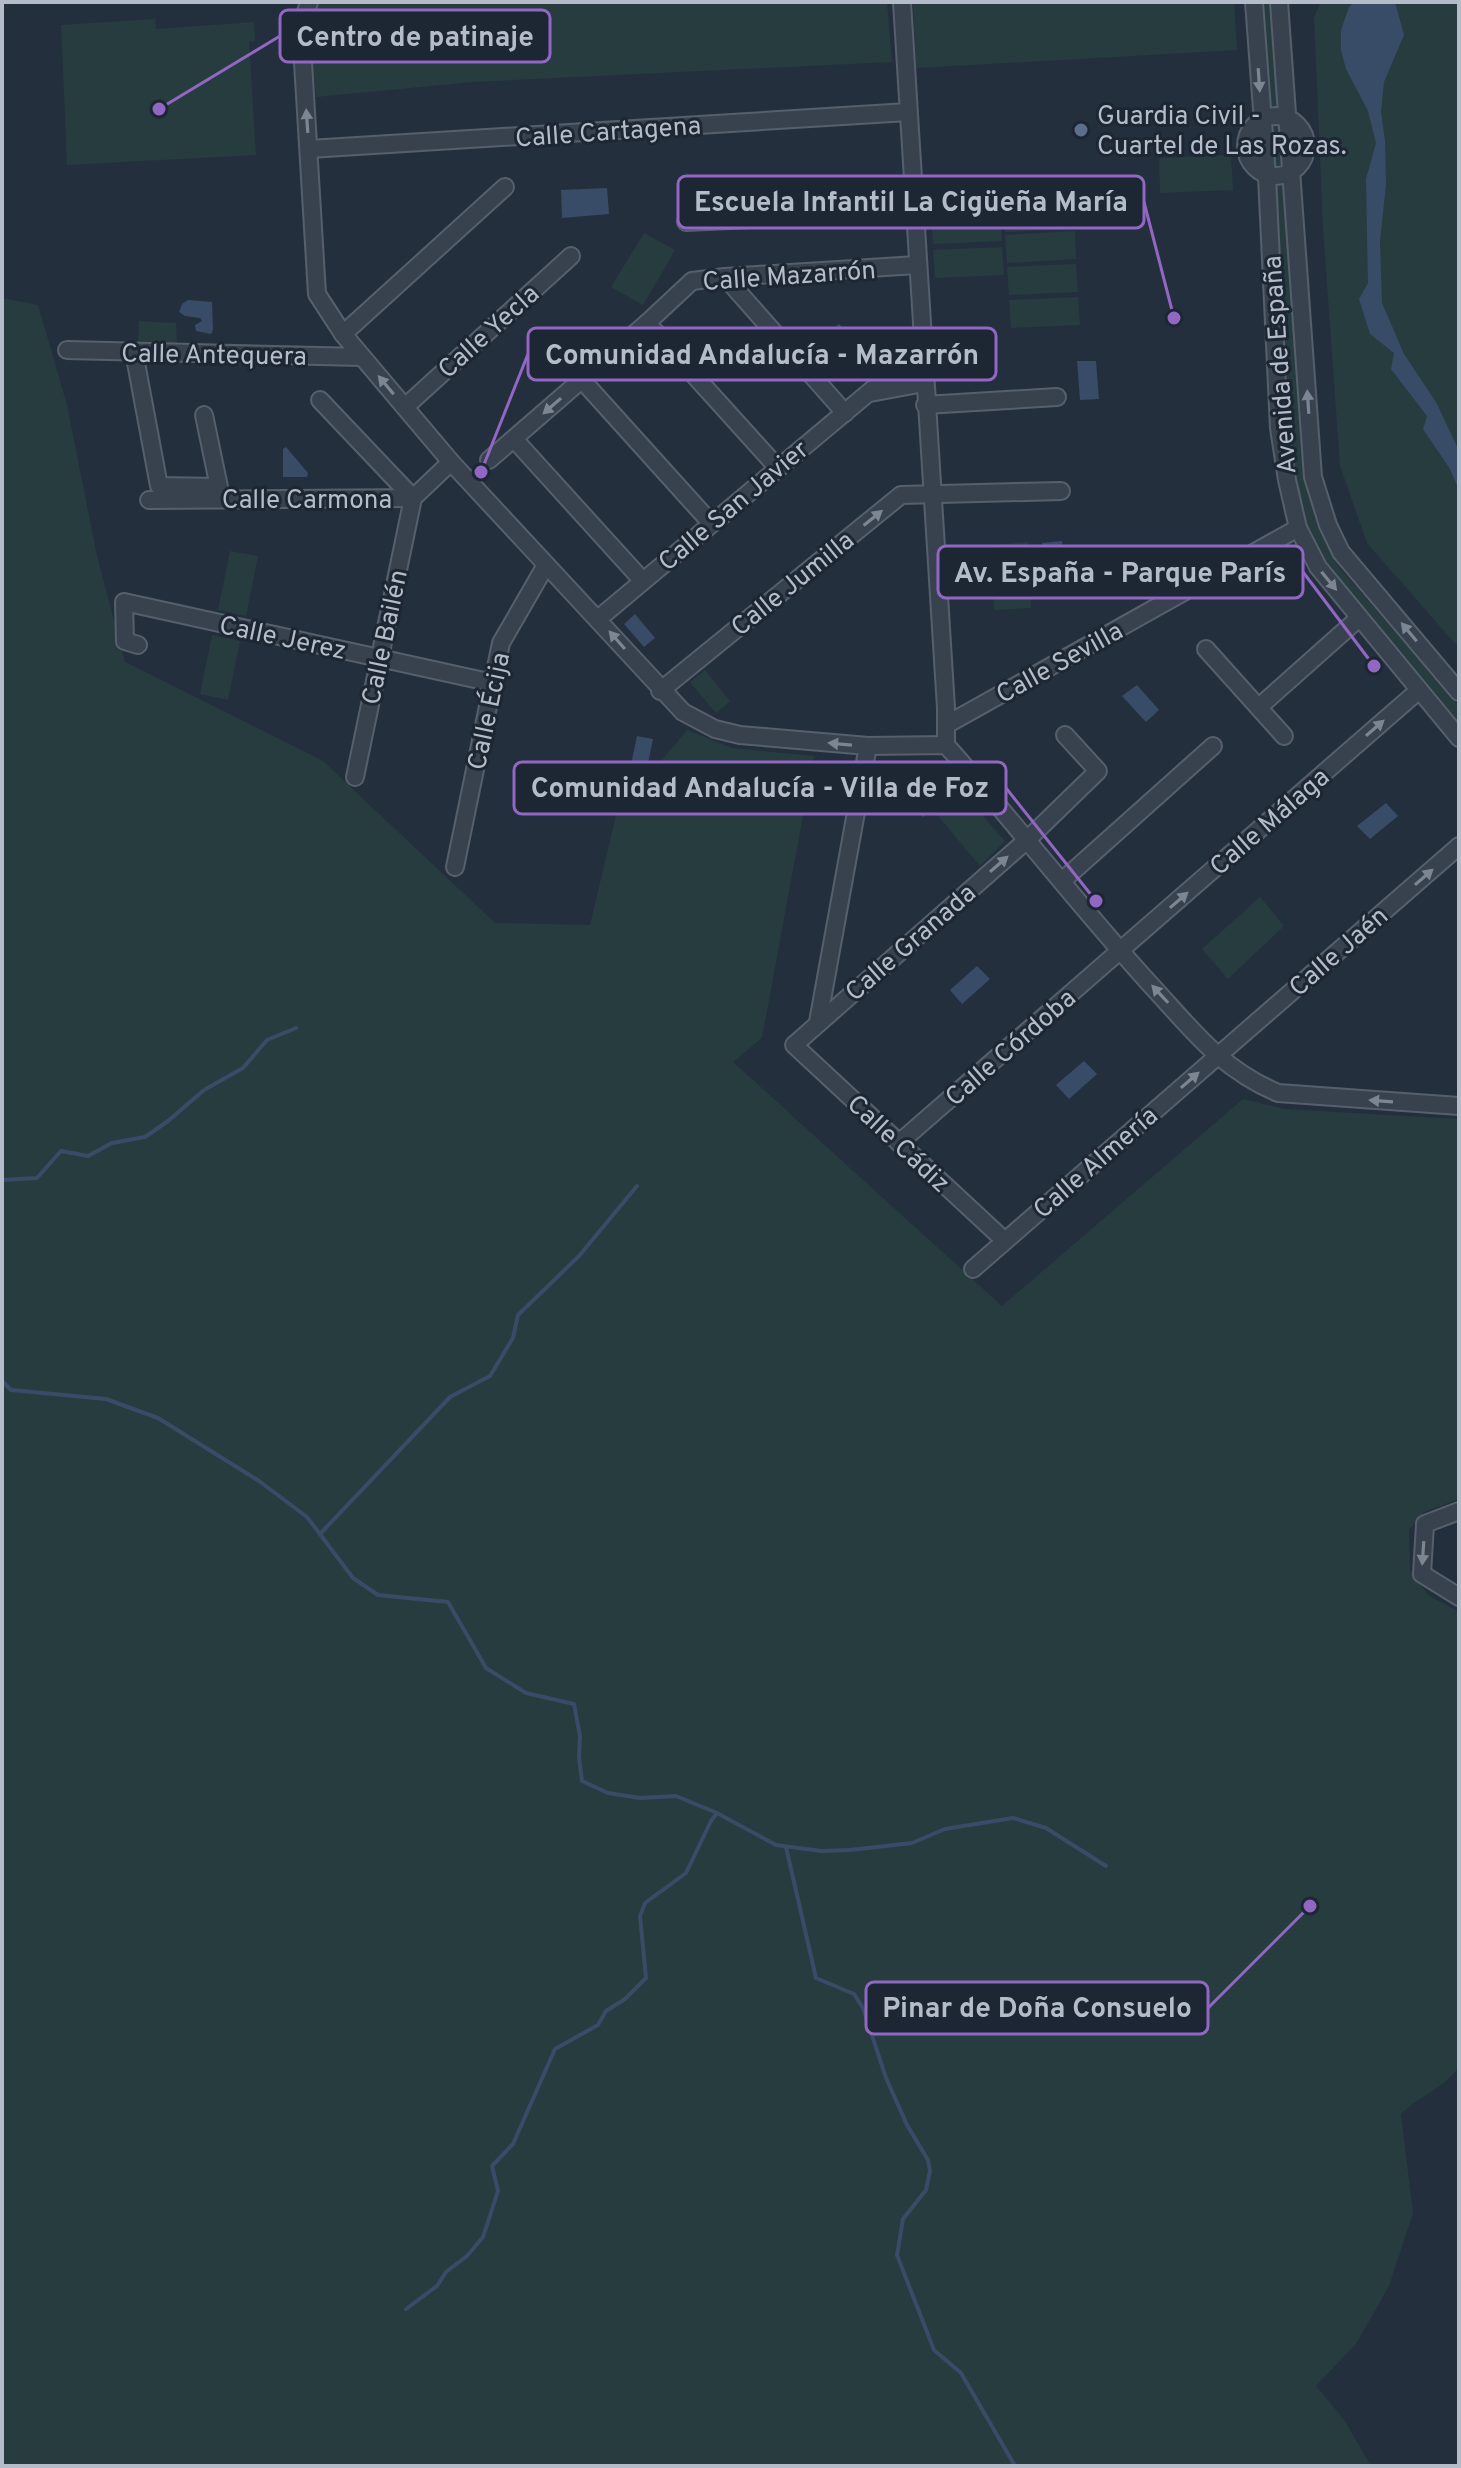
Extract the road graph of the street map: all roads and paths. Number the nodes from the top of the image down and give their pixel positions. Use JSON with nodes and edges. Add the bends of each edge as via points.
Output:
{"nodes":[{"id":1,"x":902,"y":2,"type":"edge"},
{"id":2,"x":1254,"y":2,"type":"edge"},
{"id":3,"x":1279,"y":2,"type":"edge"},
{"id":4,"x":308,"y":4,"type":"edge"},
{"id":5,"x":908,"y":112,"type":"junction"},
{"id":6,"x":1286,"y":117,"type":"junction"},
{"id":7,"x":1262,"y":119,"type":"junction"},
{"id":8,"x":309,"y":149,"type":"junction"},
{"id":9,"x":1291,"y":173,"type":"junction"},
{"id":10,"x":1267,"y":176,"type":"junction"},
{"id":11,"x":505,"y":187,"type":"dead end"},
{"id":12,"x":914,"y":212,"type":"junction"},
{"id":13,"x":686,"y":222,"type":"dead end"},
{"id":14,"x":571,"y":256,"type":"dead end"},
{"id":15,"x":917,"y":265,"type":"junction"},
{"id":16,"x":725,"y":277,"type":"junction"},
{"id":17,"x":647,"y":323,"type":"junction"},
{"id":18,"x":343,"y":334,"type":"junction"},
{"id":19,"x":922,"y":348,"type":"junction"},
{"id":20,"x":67,"y":350,"type":"dead end"},
{"id":21,"x":134,"y":352,"type":"junction"},
{"id":22,"x":362,"y":357,"type":"junction"},
{"id":23,"x":582,"y":380,"type":"junction"},
{"id":24,"x":924,"y":383,"type":"junction"},
{"id":25,"x":869,"y":393,"type":"junction"},
{"id":26,"x":1057,"y":397,"type":"dead end"},
{"id":27,"x":320,"y":400,"type":"dead end"},
{"id":28,"x":925,"y":405,"type":"junction"},
{"id":29,"x":405,"y":407,"type":"junction"},
{"id":30,"x":845,"y":413,"type":"junction"},
{"id":31,"x":204,"y":415,"type":"dead end"},
{"id":32,"x":514,"y":439,"type":"junction"},
{"id":33,"x":489,"y":460,"type":"dead end"},
{"id":34,"x":451,"y":462,"type":"junction"},
{"id":35,"x":777,"y":467,"type":"junction"},
{"id":36,"x":1061,"y":491,"type":"dead end"},
{"id":37,"x":930,"y":495,"type":"junction"},
{"id":38,"x":413,"y":498,"type":"junction"},
{"id":39,"x":149,"y":500,"type":"dead end"},
{"id":40,"x":711,"y":523,"type":"junction"},
{"id":41,"x":1298,"y":528,"type":"junction"},
{"id":42,"x":546,"y":565,"type":"junction"},
{"id":43,"x":642,"y":580,"type":"junction"},
{"id":44,"x":1359,"y":618,"type":"junction"},
{"id":45,"x":598,"y":619,"type":"junction"},
{"id":46,"x":138,"y":645,"type":"dead end"},
{"id":47,"x":1206,"y":649,"type":"dead end"},
{"id":48,"x":379,"y":658,"type":"junction"},
{"id":49,"x":493,"y":683,"type":"junction"},
{"id":50,"x":660,"y":691,"type":"junction"},
{"id":51,"x":1418,"y":691,"type":"junction"},
{"id":52,"x":1459,"y":692,"type":"edge"},
{"id":53,"x":1259,"y":707,"type":"junction"},
{"id":54,"x":946,"y":725,"type":"junction"},
{"id":55,"x":1065,"y":735,"type":"dead end"},
{"id":56,"x":1284,"y":736,"type":"dead end"},
{"id":57,"x":1459,"y":738,"type":"edge"},
{"id":58,"x":946,"y":745,"type":"junction"},
{"id":59,"x":868,"y":746,"type":"junction"},
{"id":60,"x":1213,"y":746,"type":"dead end"},
{"id":61,"x":355,"y":777,"type":"dead end"},
{"id":62,"x":1027,"y":840,"type":"junction"},
{"id":63,"x":1459,"y":846,"type":"edge"},
{"id":64,"x":455,"y":867,"type":"dead end"},
{"id":65,"x":1062,"y":881,"type":"junction"},
{"id":66,"x":1121,"y":952,"type":"junction"},
{"id":67,"x":818,"y":1022,"type":"junction"},
{"id":68,"x":794,"y":1045,"type":"joint"},
{"id":69,"x":1217,"y":1057,"type":"junction"},
{"id":70,"x":1459,"y":1106,"type":"edge"},
{"id":71,"x":899,"y":1143,"type":"junction"},
{"id":72,"x":1004,"y":1240,"type":"junction"},
{"id":73,"x":973,"y":1269,"type":"dead end"},
{"id":74,"x":1459,"y":1511,"type":"edge"},
{"id":75,"x":1459,"y":1597,"type":"edge"}],
"edges":[{"from":1,"to":5,"type":"street"},
{"from":2,"to":7,"type":"street","name":"Avenida de España","one_way":true},
{"from":3,"to":6,"type":"street","name":"Avenida de España"},
{"from":8,"to":4,"type":"street","one_way":true,"via":[[301,29]]},
{"from":5,"to":8,"type":"street","name":"Calle Cartagena"},
{"from":5,"to":12,"type":"street"},
{"from":6,"to":7,"type":"street"},
{"from":6,"to":9,"type":"street","name":"Avenida de España"},
{"from":7,"to":10,"type":"street","name":"Avenida de España"},
{"from":8,"to":18,"type":"street","via":[[317,294]]},
{"from":9,"to":10,"type":"street"},
{"from":52,"to":9,"type":"street","name":"Avenida de España","one_way":true,"via":[[1341,552],[1328,525],[1313,477]]},
{"from":10,"to":41,"type":"street","name":"Avenida de España","via":[[1279,428]]},
{"from":11,"to":18,"type":"street"},
{"from":12,"to":13,"type":"street"},
{"from":12,"to":15,"type":"street"},
{"from":14,"to":29,"type":"street","name":"Calle Yecla"},
{"from":15,"to":16,"type":"street","name":"Calle Mazarrón"},
{"from":15,"to":19,"type":"street"},
{"from":16,"to":17,"type":"street","name":"Calle Mazarrón","via":[[692,281]]},
{"from":16,"to":30,"type":"street"},
{"from":17,"to":23,"type":"street","name":"Calle Mazarrón"},
{"from":17,"to":35,"type":"street"},
{"from":18,"to":22,"type":"street"},
{"from":19,"to":24,"type":"street"},
{"from":19,"to":25,"type":"street","name":"Calle San Javier"},
{"from":20,"to":21,"type":"street","name":"Calle Antequera"},
{"from":21,"to":22,"type":"street","name":"Calle Antequera"},
{"from":21,"to":31,"type":"street","via":[[159,486],[219,487]]},
{"from":29,"to":22,"type":"street","one_way":true},
{"from":23,"to":32,"type":"street","name":"Calle Mazarrón","one_way":true},
{"from":23,"to":40,"type":"street"},
{"from":24,"to":25,"type":"street","name":"Calle San Javier"},
{"from":24,"to":28,"type":"street"},
{"from":25,"to":30,"type":"street","name":"Calle San Javier"},
{"from":26,"to":28,"type":"street"},
{"from":27,"to":38,"type":"street"},
{"from":28,"to":37,"type":"street"},
{"from":29,"to":34,"type":"street"},
{"from":30,"to":35,"type":"street","name":"Calle San Javier"},
{"from":32,"to":33,"type":"street","name":"Calle Mazarrón"},
{"from":32,"to":43,"type":"street"},
{"from":34,"to":38,"type":"street","name":"Calle Carmona"},
{"from":34,"to":42,"type":"street"},
{"from":35,"to":40,"type":"street","name":"Calle San Javier"},
{"from":36,"to":37,"type":"street","name":"Calle Jumilla"},
{"from":50,"to":37,"type":"street","name":"Calle Jumilla","one_way":true,"via":[[901,495]]},
{"from":37,"to":54,"type":"street"},
{"from":38,"to":39,"type":"street","name":"Calle Carmona"},
{"from":38,"to":48,"type":"street","name":"Calle Bailén"},
{"from":40,"to":43,"type":"street","name":"Calle San Javier"},
{"from":41,"to":44,"type":"street","name":"Avenida de España","one_way":true,"via":[[1318,567]]},
{"from":41,"to":54,"type":"street","name":"Calle Sevilla"},
{"from":42,"to":45,"type":"street"},
{"from":42,"to":49,"type":"street","name":"Calle Écija","via":[[501,643]]},
{"from":43,"to":45,"type":"street","name":"Calle San Javier"},
{"from":44,"to":51,"type":"street","name":"Avenida de España"},
{"from":44,"to":53,"type":"street"},
{"from":50,"to":45,"type":"street","one_way":true},
{"from":46,"to":48,"type":"street","name":"Calle Jerez","via":[[125,641],[124,602]]},
{"from":47,"to":53,"type":"street"},
{"from":48,"to":49,"type":"street","name":"Calle Jerez"},
{"from":48,"to":61,"type":"street","name":"Calle Bailén"},
{"from":49,"to":64,"type":"street","name":"Calle Écija"},
{"from":59,"to":50,"type":"street","one_way":true,"via":[[715,729],[683,712]]},
{"from":51,"to":57,"type":"street","name":"Avenida de España"},
{"from":66,"to":51,"type":"street","name":"Calle Málaga","one_way":true},
{"from":53,"to":56,"type":"street"},
{"from":54,"to":58,"type":"street"},
{"from":55,"to":62,"type":"street","name":"Calle Granada","via":[[1098,771]]},
{"from":58,"to":59,"type":"street"},
{"from":58,"to":62,"type":"street"},
{"from":59,"to":67,"type":"street"},
{"from":60,"to":65,"type":"street"},
{"from":62,"to":65,"type":"street"},
{"from":67,"to":62,"type":"street","name":"Calle Granada","one_way":true},
{"from":69,"to":63,"type":"street","name":"Calle Jaén","one_way":true},
{"from":65,"to":66,"type":"street"},
{"from":69,"to":66,"type":"street","one_way":true},
{"from":66,"to":71,"type":"street","name":"Calle Córdoba"},
{"from":67,"to":68,"type":"street","name":"Calle Granada"},
{"from":68,"to":71,"type":"street","name":"Calle Cádiz"},
{"from":70,"to":69,"type":"street","one_way":true,"via":[[1278,1093]]},
{"from":72,"to":69,"type":"street","name":"Calle Almería","one_way":true},
{"from":71,"to":72,"type":"street","name":"Calle Cádiz"},
{"from":72,"to":73,"type":"street","name":"Calle Almería"},
{"from":74,"to":75,"type":"street","one_way":true,"via":[[1425,1524],[1422,1574]]}]}
